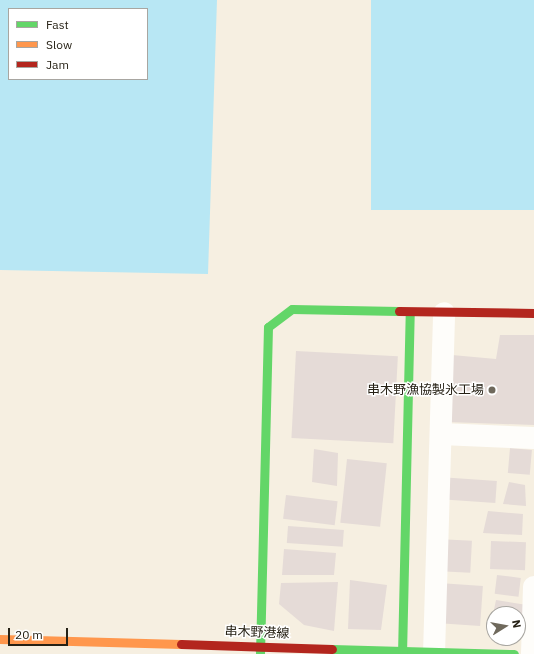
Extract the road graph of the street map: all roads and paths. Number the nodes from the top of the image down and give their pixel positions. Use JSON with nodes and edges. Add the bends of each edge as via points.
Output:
{"nodes":[{"id":1,"x":410,"y":312,"type":"junction"},
{"id":2,"x":444,"y":313,"type":"junction"},
{"id":3,"x":534,"y":313,"type":"edge"},
{"id":4,"x":441,"y":434,"type":"junction"},
{"id":5,"x":534,"y":438,"type":"edge"},
{"id":6,"x":534,"y":587,"type":"edge"},
{"id":7,"x":0,"y":639,"type":"edge"},
{"id":8,"x":98,"y":648,"type":"edge"},
{"id":9,"x":260,"y":650,"type":"edge"},
{"id":10,"x":402,"y":652,"type":"edge"},
{"id":11,"x":434,"y":653,"type":"edge"},
{"id":12,"x":514,"y":654,"type":"edge"},
{"id":13,"x":532,"y":654,"type":"edge"}],
"edges":[{"from":1,"to":2,"type":"street"},
{"from":1,"to":9,"type":"street","via":[[292,309],[268,327]]},
{"from":1,"to":10,"type":"street"},
{"from":2,"to":3,"type":"street"},
{"from":2,"to":4,"type":"street"},
{"from":4,"to":5,"type":"street"},
{"from":4,"to":11,"type":"street"},
{"from":6,"to":13,"type":"street"},
{"from":7,"to":8,"type":"street","name":"串木野港線"},
{"from":8,"to":9,"type":"street","name":"串木野港線"},
{"from":9,"to":10,"type":"street","name":"串木野港線"},
{"from":10,"to":11,"type":"street","name":"串木野港線"},
{"from":11,"to":12,"type":"street","name":"串木野港線"}]}
